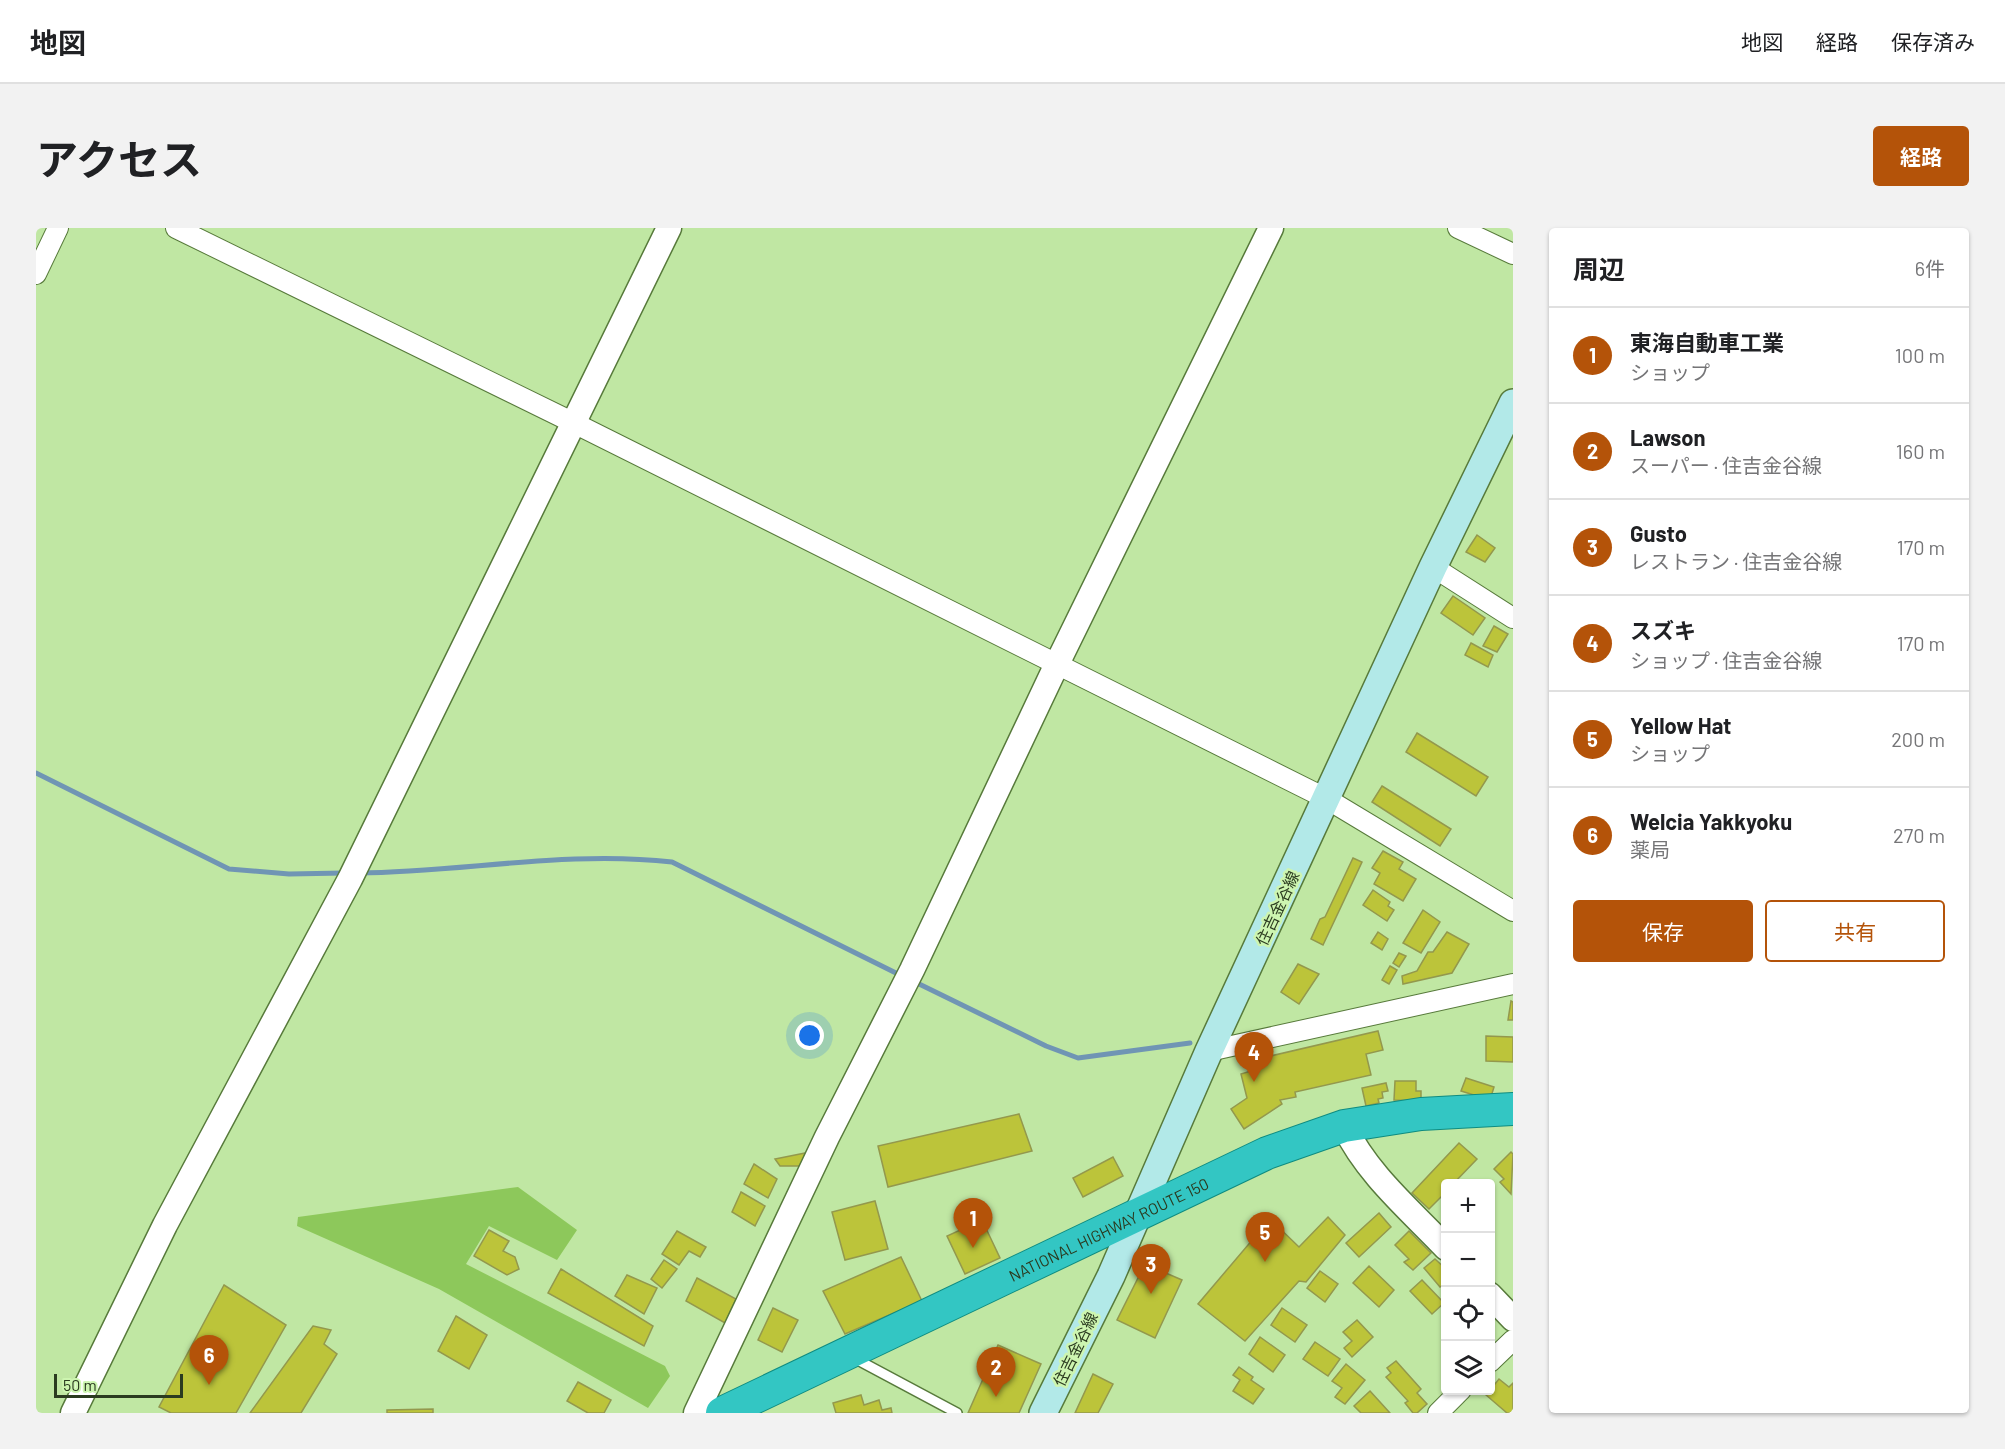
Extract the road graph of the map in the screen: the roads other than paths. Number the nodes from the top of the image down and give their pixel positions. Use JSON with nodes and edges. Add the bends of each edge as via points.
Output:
{"nodes":[{"id":1,"x":58,"y":228,"type":"edge"},
{"id":2,"x":176,"y":228,"type":"edge"},
{"id":3,"x":669,"y":228,"type":"edge"},
{"id":4,"x":1271,"y":228,"type":"edge"},
{"id":5,"x":1458,"y":228,"type":"edge"},
{"id":6,"x":1513,"y":254,"type":"edge"},
{"id":7,"x":36,"y":274,"type":"edge"},
{"id":8,"x":1513,"y":403,"type":"edge"},
{"id":9,"x":574,"y":423,"type":"junction"},
{"id":10,"x":1433,"y":567,"type":"junction"},
{"id":11,"x":1513,"y":618,"type":"edge"},
{"id":12,"x":1056,"y":666,"type":"junction"},
{"id":13,"x":1327,"y":799,"type":"junction"},
{"id":14,"x":1513,"y":911,"type":"edge"},
{"id":15,"x":1513,"y":984,"type":"edge"},
{"id":16,"x":1209,"y":1051,"type":"junction"},
{"id":17,"x":1513,"y":1109,"type":"edge"},
{"id":18,"x":1344,"y":1126,"type":"junction"},
{"id":19,"x":1135,"y":1218,"type":"junction"},
{"id":20,"x":1441,"y":1243,"type":"edge"},
{"id":21,"x":1495,"y":1299,"type":"edge"},
{"id":22,"x":1513,"y":1319,"type":"edge"},
{"id":23,"x":1513,"y":1340,"type":"edge"},
{"id":24,"x":846,"y":1354,"type":"junction"},
{"id":25,"x":1495,"y":1358,"type":"edge"},
{"id":26,"x":1456,"y":1395,"type":"edge"},
{"id":27,"x":73,"y":1413,"type":"edge"},
{"id":28,"x":696,"y":1413,"type":"edge"},
{"id":29,"x":722,"y":1413,"type":"edge"},
{"id":30,"x":957,"y":1413,"type":"edge"},
{"id":31,"x":1043,"y":1413,"type":"edge"},
{"id":32,"x":1438,"y":1413,"type":"edge"}],
"edges":[{"from":1,"to":7,"type":"street"},
{"from":2,"to":9,"type":"street"},
{"from":3,"to":9,"type":"street"},
{"from":4,"to":12,"type":"street"},
{"from":5,"to":6,"type":"street"},
{"from":8,"to":10,"type":"main road","name":"住吉金谷線"},
{"from":9,"to":12,"type":"street"},
{"from":9,"to":27,"type":"street","via":[[354,870],[165,1226]]},
{"from":10,"to":11,"type":"street"},
{"from":10,"to":13,"type":"main road","name":"住吉金谷線"},
{"from":12,"to":13,"type":"street"},
{"from":12,"to":28,"type":"street"},
{"from":13,"to":14,"type":"street"},
{"from":13,"to":16,"type":"main road","name":"住吉金谷線"},
{"from":15,"to":16,"type":"street"},
{"from":16,"to":19,"type":"main road","name":"住吉金谷線"},
{"from":17,"to":18,"type":"highway","name":"NATIONAL HIGHWAY ROUTE 150","via":[[1421,1114]]},
{"from":18,"to":19,"type":"highway","name":"NATIONAL HIGHWAY ROUTE 150","via":[[1267,1153]]},
{"from":18,"to":20,"type":"street","via":[[1370,1169]]},
{"from":19,"to":24,"type":"highway","name":"NATIONAL HIGHWAY ROUTE 150"},
{"from":19,"to":31,"type":"main road","name":"住吉金谷線","via":[[1111,1276]]},
{"from":21,"to":22,"type":"street"},
{"from":23,"to":25,"type":"street"},
{"from":24,"to":29,"type":"highway","name":"NATIONAL HIGHWAY ROUTE 150"},
{"from":24,"to":30,"type":"lane"},
{"from":26,"to":32,"type":"street"}]}
